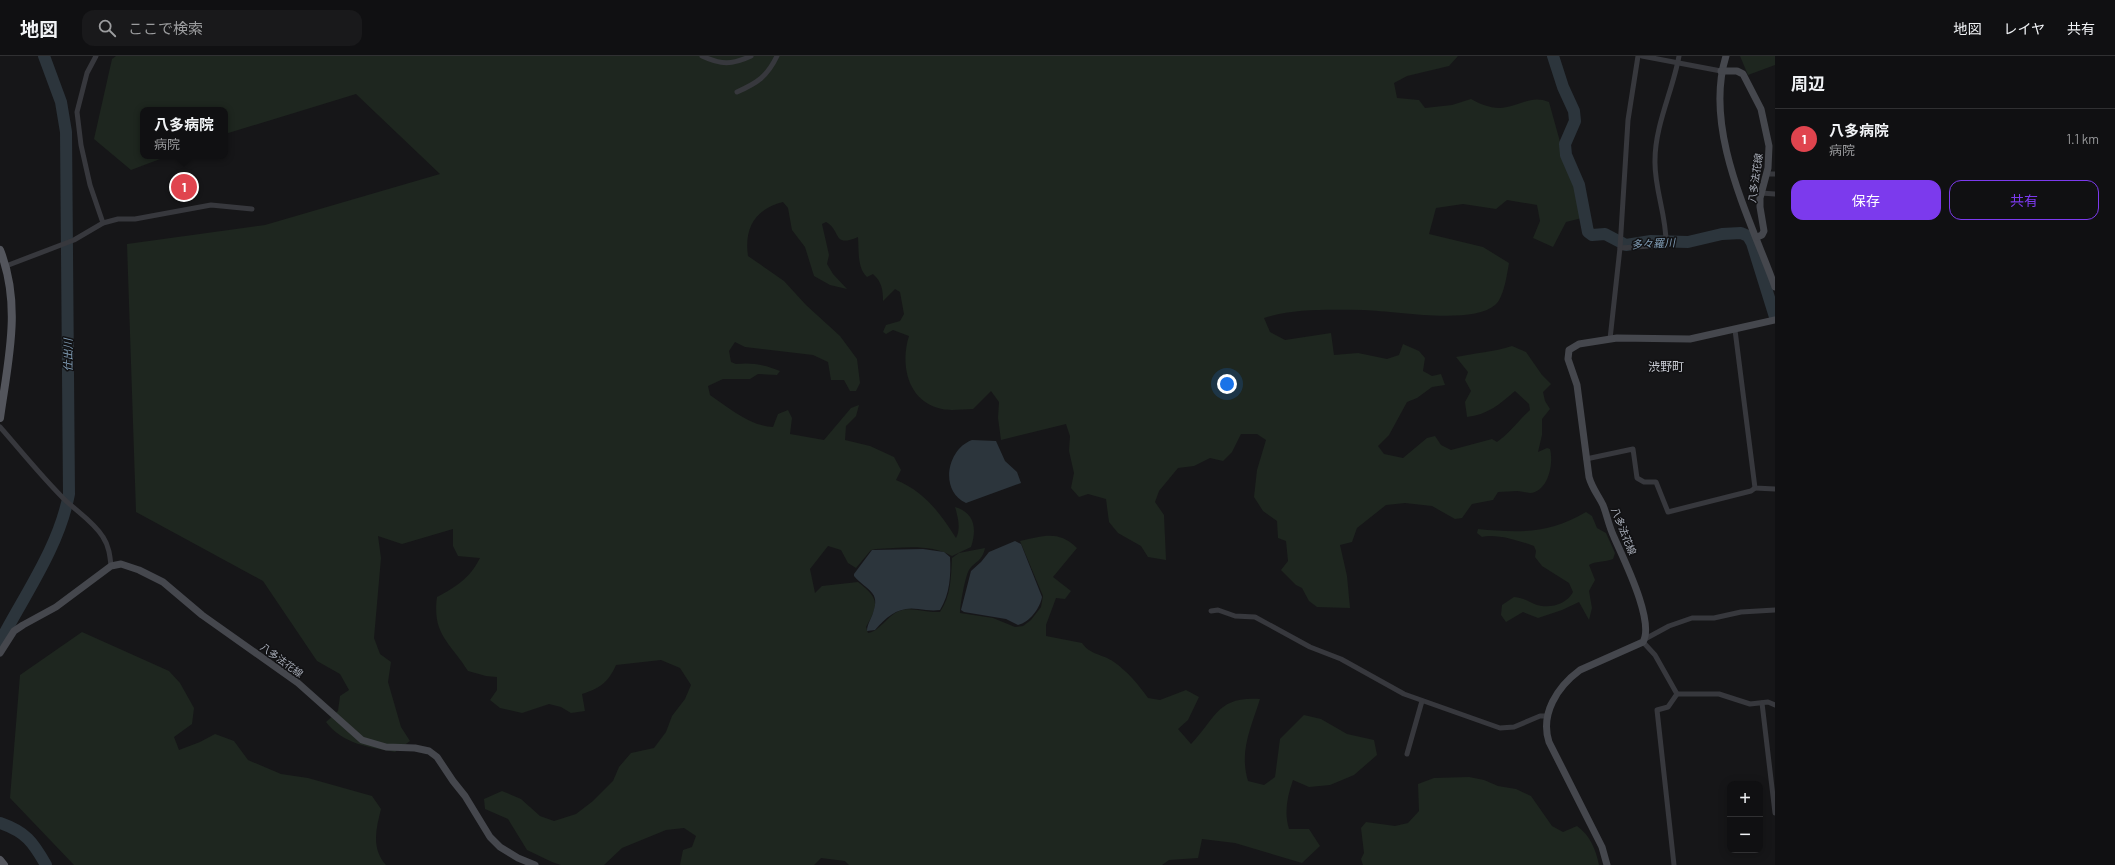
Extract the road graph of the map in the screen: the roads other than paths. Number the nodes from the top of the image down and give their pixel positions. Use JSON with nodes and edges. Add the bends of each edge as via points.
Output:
{"nodes":[{"id":1,"x":96,"y":56,"type":"edge"},
{"id":2,"x":702,"y":56,"type":"edge"},
{"id":3,"x":751,"y":56,"type":"edge"},
{"id":4,"x":777,"y":56,"type":"edge"},
{"id":5,"x":1638,"y":56,"type":"edge"},
{"id":6,"x":1642,"y":56,"type":"edge"},
{"id":7,"x":1679,"y":56,"type":"edge"},
{"id":8,"x":1726,"y":56,"type":"edge"},
{"id":9,"x":1678,"y":62,"type":"junction"},
{"id":10,"x":1721,"y":71,"type":"junction"},
{"id":11,"x":737,"y":92,"type":"dead end"},
{"id":12,"x":1766,"y":174,"type":"junction"},
{"id":13,"x":1775,"y":174,"type":"edge"},
{"id":14,"x":1761,"y":193,"type":"junction"},
{"id":15,"x":1775,"y":194,"type":"edge"},
{"id":16,"x":252,"y":209,"type":"dead end"},
{"id":17,"x":103,"y":223,"type":"junction"},
{"id":18,"x":1757,"y":237,"type":"junction"},
{"id":19,"x":1620,"y":247,"type":"junction"},
{"id":20,"x":0,"y":250,"type":"edge"},
{"id":21,"x":6,"y":266,"type":"junction"},
{"id":22,"x":1775,"y":287,"type":"edge"},
{"id":23,"x":1772,"y":321,"type":"edge"},
{"id":24,"x":1735,"y":330,"type":"junction"},
{"id":25,"x":1610,"y":339,"type":"junction"},
{"id":26,"x":0,"y":418,"type":"edge"},
{"id":27,"x":0,"y":427,"type":"edge"},
{"id":28,"x":1586,"y":459,"type":"junction"},
{"id":29,"x":1755,"y":488,"type":"junction"},
{"id":30,"x":1775,"y":489,"type":"edge"},
{"id":31,"x":111,"y":566,"type":"junction"},
{"id":32,"x":1775,"y":610,"type":"edge"},
{"id":33,"x":1211,"y":611,"type":"dead end"},
{"id":34,"x":1644,"y":641,"type":"junction"},
{"id":35,"x":0,"y":653,"type":"edge"},
{"id":36,"x":1677,"y":694,"type":"junction"},
{"id":37,"x":1422,"y":701,"type":"junction"},
{"id":38,"x":1762,"y":703,"type":"junction"},
{"id":39,"x":1775,"y":706,"type":"edge"},
{"id":40,"x":1546,"y":716,"type":"junction"},
{"id":41,"x":1407,"y":754,"type":"dead end"},
{"id":42,"x":1775,"y":813,"type":"edge"},
{"id":43,"x":535,"y":865,"type":"edge"},
{"id":44,"x":1606,"y":865,"type":"edge"},
{"id":45,"x":1674,"y":865,"type":"edge"}],
"edges":[{"from":1,"to":17,"type":"street","via":[[87,72],[77,112],[90,185]]},
{"from":2,"to":3,"type":"street","via":[[724,63],[737,63]]},
{"from":4,"to":11,"type":"street","via":[[772,68],[757,83]]},
{"from":5,"to":19,"type":"street","via":[[1628,120]]},
{"from":6,"to":9,"type":"street"},
{"from":7,"to":9,"type":"street"},
{"from":8,"to":10,"type":"main road","name":"八多法花線"},
{"from":9,"to":10,"type":"street"},
{"from":9,"to":19,"type":"street","via":[[1657,142],[1655,160],[1666,245]]},
{"from":10,"to":12,"type":"main road","name":"八多法花線","via":[[1737,71],[1743,74],[1761,109],[1769,146]]},
{"from":10,"to":18,"type":"main road","name":"八多法花線","via":[[1719,108],[1725,143]]},
{"from":12,"to":13,"type":"street"},
{"from":12,"to":14,"type":"main road","name":"八多法花線"},
{"from":14,"to":15,"type":"street"},
{"from":14,"to":18,"type":"main road","name":"八多法花線","via":[[1760,207],[1764,231],[1762,236]]},
{"from":16,"to":17,"type":"street","via":[[211,205]]},
{"from":17,"to":21,"type":"street","via":[[62,246]]},
{"from":18,"to":22,"type":"main road","name":"八多法花線"},
{"from":19,"to":25,"type":"street"},
{"from":20,"to":21,"type":"main road"},
{"from":21,"to":26,"type":"main road","via":[[12,295],[13,327]]},
{"from":23,"to":24,"type":"main road","name":"八多法花線"},
{"from":24,"to":25,"type":"main road","name":"八多法花線","via":[[1690,339]]},
{"from":24,"to":29,"type":"street"},
{"from":25,"to":28,"type":"main road","name":"八多法花線","via":[[1579,344],[1569,350],[1568,359],[1577,385]]},
{"from":27,"to":31,"type":"street","via":[[64,499],[103,537],[109,550]]},
{"from":28,"to":29,"type":"street","via":[[1633,449],[1637,478],[1644,482],[1656,482],[1668,512]]},
{"from":28,"to":34,"type":"main road","name":"八多法花線","via":[[1592,487],[1603,504],[1613,536],[1638,593],[1644,619]]},
{"from":29,"to":30,"type":"street"},
{"from":31,"to":35,"type":"main road","via":[[56,608],[14,632]]},
{"from":31,"to":43,"type":"main road","name":"八多法花線","via":[[122,564],[163,582],[202,615],[298,683],[362,740],[386,747],[429,751],[438,757],[490,837],[500,847]]},
{"from":32,"to":34,"type":"street","via":[[1741,612],[1714,618],[1692,618],[1669,626]]},
{"from":33,"to":37,"type":"street","via":[[1255,617],[1310,647],[1341,659],[1404,694]]},
{"from":34,"to":36,"type":"street"},
{"from":34,"to":40,"type":"main road","via":[[1580,670],[1563,684]]},
{"from":36,"to":38,"type":"street","via":[[1719,694],[1750,704]]},
{"from":36,"to":45,"type":"street","via":[[1668,707],[1657,710]]},
{"from":37,"to":40,"type":"street","via":[[1500,728],[1514,727]]},
{"from":37,"to":41,"type":"street"},
{"from":38,"to":39,"type":"street","via":[[1771,703]]},
{"from":38,"to":42,"type":"street"},
{"from":40,"to":44,"type":"main road","via":[[1545,731],[1549,742],[1602,847]]}]}
